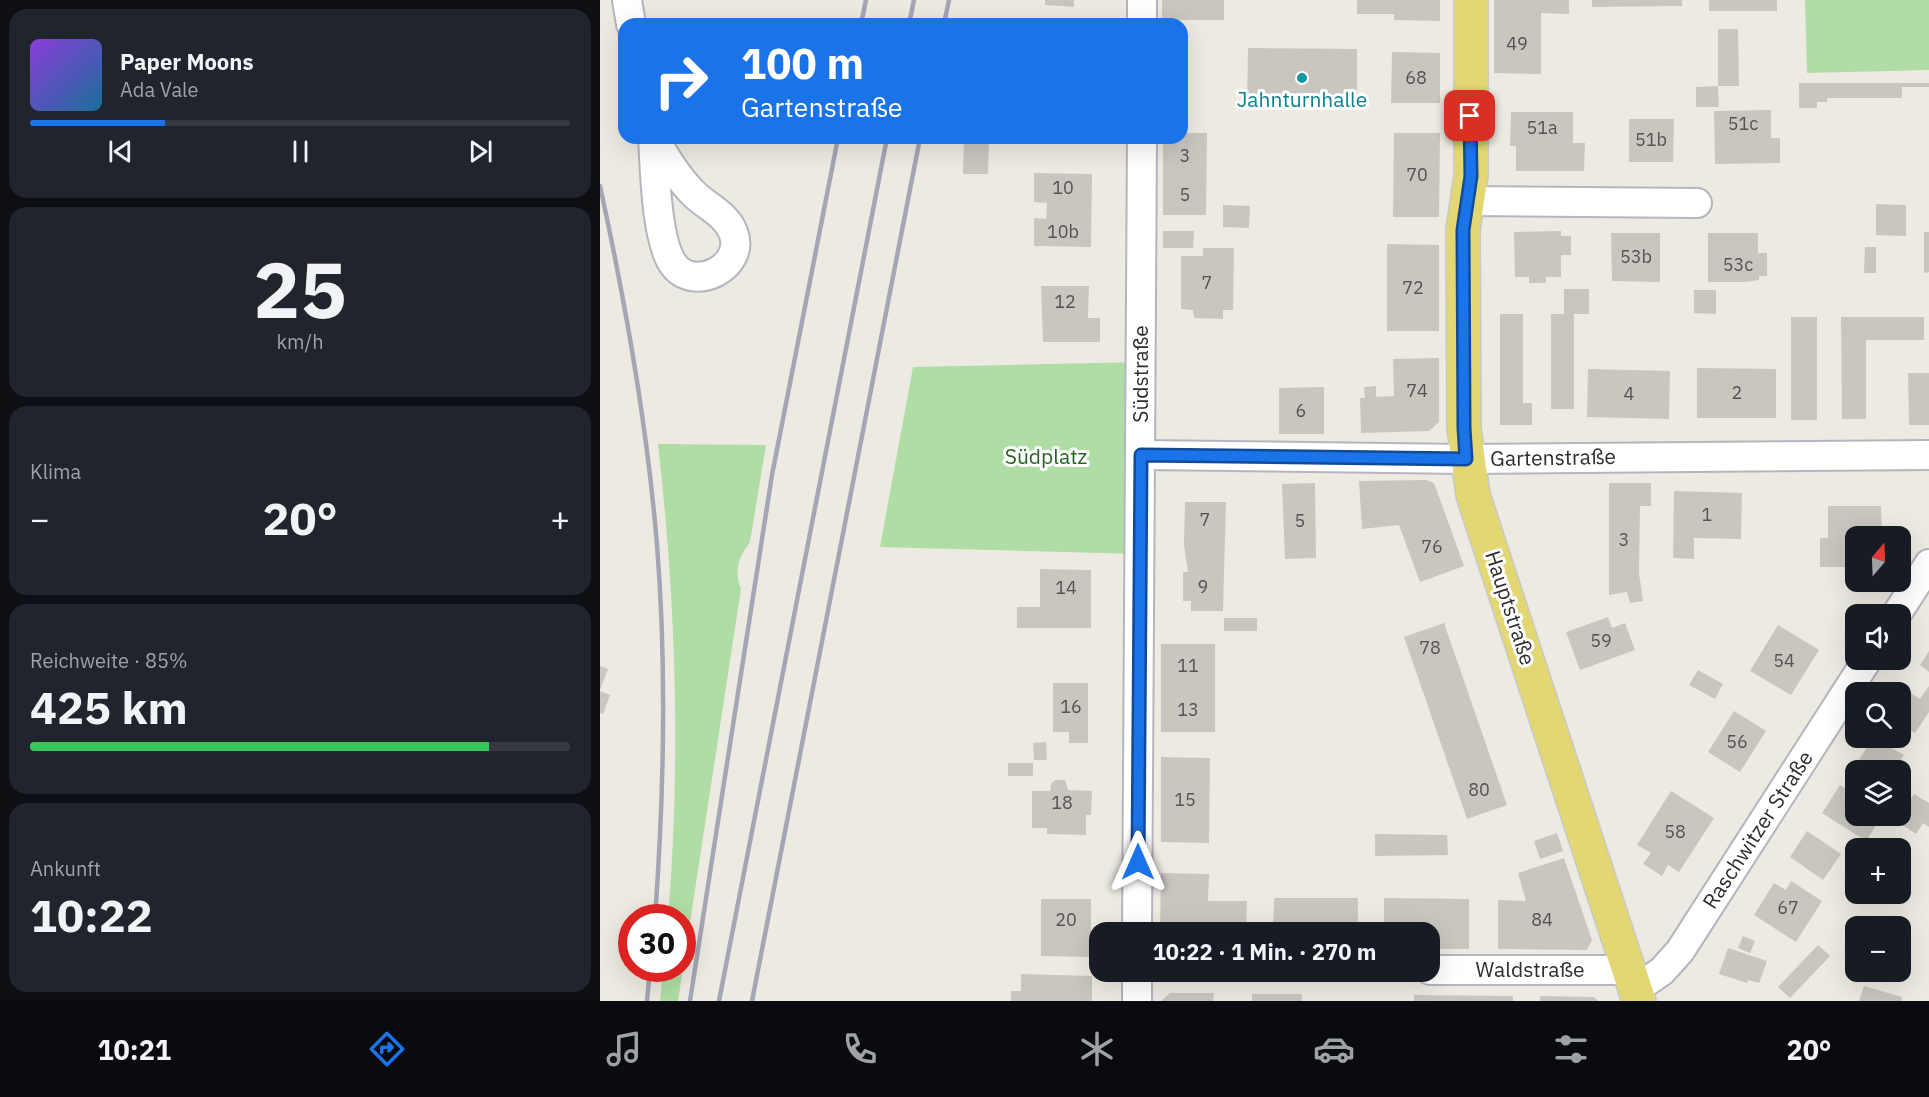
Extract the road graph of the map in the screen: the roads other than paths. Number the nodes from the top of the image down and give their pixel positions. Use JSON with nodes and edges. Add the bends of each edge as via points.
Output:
{"nodes":[{"id":1,"x":627,"y":0,"type":"edge"},
{"id":2,"x":1142,"y":0,"type":"edge"},
{"id":3,"x":1472,"y":0,"type":"edge"},
{"id":4,"x":630,"y":18,"type":"edge"},
{"id":5,"x":1142,"y":18,"type":"edge"},
{"id":6,"x":1142,"y":144,"type":"edge"},
{"id":7,"x":1468,"y":201,"type":"junction"},
{"id":8,"x":1697,"y":203,"type":"dead end"},
{"id":9,"x":1141,"y":455,"type":"junction"},
{"id":10,"x":1929,"y":455,"type":"edge"},
{"id":11,"x":1466,"y":459,"type":"junction"},
{"id":12,"x":1929,"y":564,"type":"edge"},
{"id":13,"x":1903,"y":604,"type":"edge"},
{"id":14,"x":1861,"y":670,"type":"edge"},
{"id":15,"x":1137,"y":922,"type":"edge"},
{"id":16,"x":1440,"y":971,"type":"edge"},
{"id":17,"x":1137,"y":982,"type":"edge"},
{"id":18,"x":1635,"y":986,"type":"edge"},
{"id":19,"x":1137,"y":1001,"type":"edge"}],
"edges":[{"from":1,"to":4,"type":"street"},
{"from":2,"to":5,"type":"street"},
{"from":3,"to":7,"type":"main road","name":"Hauptstraße"},
{"from":6,"to":9,"type":"street","name":"Südstraße"},
{"from":7,"to":8,"type":"street"},
{"from":7,"to":11,"type":"main road","name":"Hauptstraße","via":[[1463,230]]},
{"from":9,"to":11,"type":"street","name":"Gartenstraße"},
{"from":9,"to":15,"type":"street","name":"Südstraße"},
{"from":10,"to":11,"type":"street","name":"Gartenstraße"},
{"from":11,"to":18,"type":"main road","name":"Hauptstraße","via":[[1473,495]]},
{"from":12,"to":13,"type":"street"},
{"from":14,"to":18,"type":"street","name":"Raschwitzer Straße","via":[[1680,951],[1662,971]]},
{"from":16,"to":18,"type":"street","name":"Waldstraße"},
{"from":17,"to":19,"type":"street"}]}
